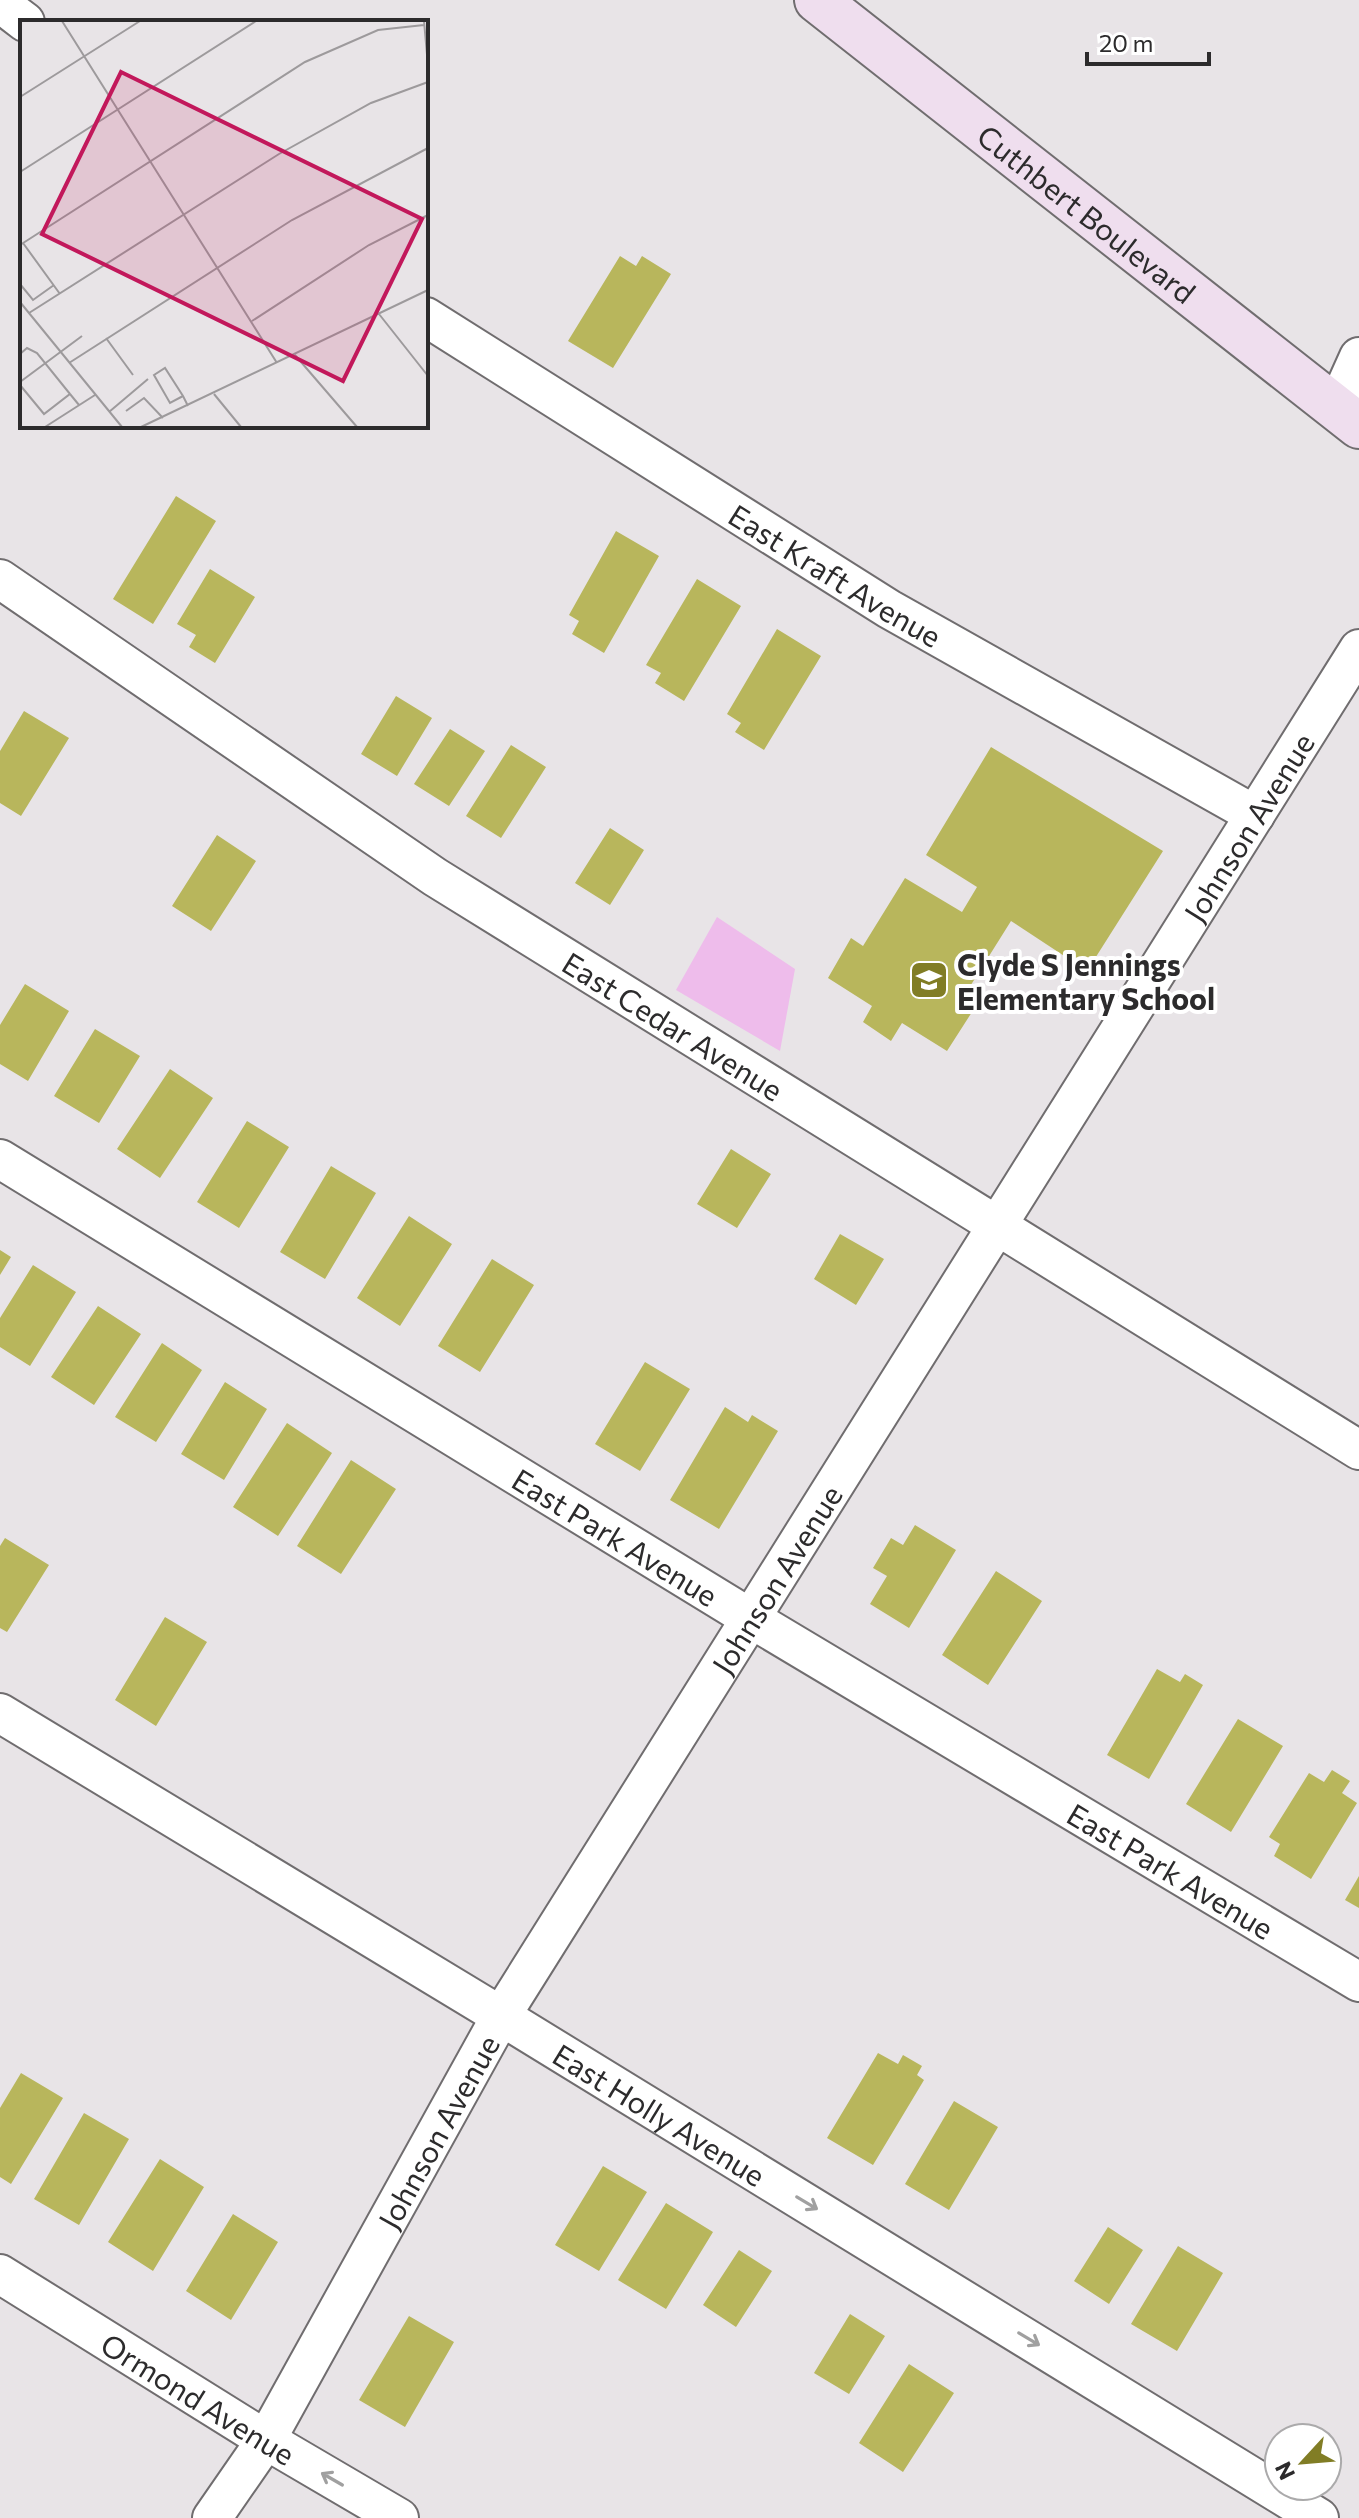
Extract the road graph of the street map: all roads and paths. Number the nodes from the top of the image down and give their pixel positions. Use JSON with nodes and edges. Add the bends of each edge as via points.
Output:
{"nodes":[{"id":1,"x":817,"y":0,"type":"edge"},
{"id":2,"x":0,"y":3,"type":"edge"},
{"id":3,"x":22,"y":20,"type":"edge"},
{"id":4,"x":428,"y":318,"type":"edge"},
{"id":5,"x":1359,"y":357,"type":"edge"},
{"id":6,"x":1348,"y":417,"type":"edge"},
{"id":7,"x":0,"y":579,"type":"edge"},
{"id":8,"x":1359,"y":649,"type":"edge"},
{"id":9,"x":1255,"y":815,"type":"junction"},
{"id":10,"x":0,"y":1159,"type":"edge"},
{"id":11,"x":996,"y":1226,"type":"junction"},
{"id":12,"x":1359,"y":1450,"type":"edge"},
{"id":13,"x":750,"y":1618,"type":"junction"},
{"id":14,"x":0,"y":1713,"type":"edge"},
{"id":15,"x":1359,"y":1982,"type":"edge"},
{"id":16,"x":501,"y":2016,"type":"junction"},
{"id":17,"x":0,"y":2274,"type":"edge"},
{"id":18,"x":266,"y":2440,"type":"junction"},
{"id":19,"x":212,"y":2518,"type":"edge"},
{"id":20,"x":399,"y":2518,"type":"edge"},
{"id":21,"x":1319,"y":2518,"type":"edge"}],
"edges":[{"from":1,"to":6,"type":"main road","name":"Cuthbert Boulevard"},
{"from":2,"to":3,"type":"street"},
{"from":4,"to":9,"type":"street","name":"East Kraft Avenue","via":[[889,609]]},
{"from":5,"to":6,"type":"street"},
{"from":7,"to":11,"type":"street","name":"East Cedar Avenue","via":[[435,877]]},
{"from":8,"to":9,"type":"street","name":"Johnson Avenue"},
{"from":9,"to":11,"type":"street","name":"Johnson Avenue"},
{"from":10,"to":13,"type":"street","name":"East Park Avenue"},
{"from":11,"to":12,"type":"street","name":"East Cedar Avenue"},
{"from":11,"to":13,"type":"street","name":"Johnson Avenue"},
{"from":13,"to":15,"type":"street","name":"East Park Avenue"},
{"from":13,"to":16,"type":"street","name":"Johnson Avenue"},
{"from":14,"to":16,"type":"street","name":"East Holly Avenue"},
{"from":16,"to":18,"type":"street","name":"Johnson Avenue"},
{"from":16,"to":21,"type":"street","name":"East Holly Avenue","one_way":true},
{"from":17,"to":18,"type":"street","name":"Ormond Avenue"},
{"from":18,"to":19,"type":"street","name":"Johnson Avenue"},
{"from":20,"to":18,"type":"street","name":"Ormond Avenue","one_way":true}]}
